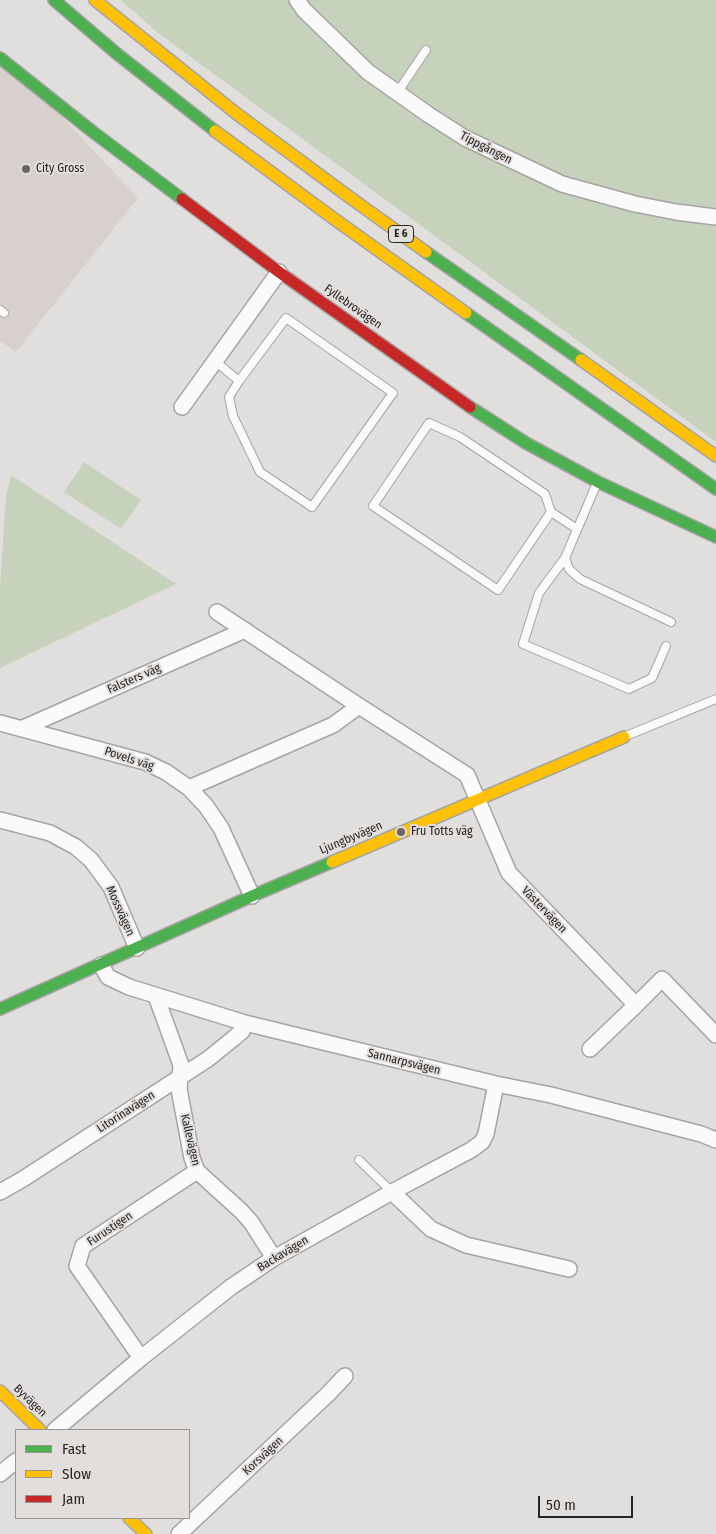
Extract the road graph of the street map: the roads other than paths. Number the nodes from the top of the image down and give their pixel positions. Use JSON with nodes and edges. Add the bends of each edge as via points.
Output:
{"nodes":[{"id":1,"x":54,"y":0,"type":"edge"},
{"id":2,"x":95,"y":0,"type":"edge"},
{"id":3,"x":297,"y":0,"type":"edge"},
{"id":4,"x":426,"y":50,"type":"dead end"},
{"id":5,"x":0,"y":58,"type":"edge"},
{"id":6,"x":396,"y":93,"type":"junction"},
{"id":7,"x":716,"y":217,"type":"edge"},
{"id":8,"x":279,"y":272,"type":"junction"},
{"id":9,"x":215,"y":361,"type":"junction"},
{"id":10,"x":239,"y":381,"type":"junction"},
{"id":11,"x":182,"y":407,"type":"dead end"},
{"id":12,"x":716,"y":456,"type":"edge"},
{"id":13,"x":598,"y":482,"type":"junction"},
{"id":14,"x":716,"y":488,"type":"edge"},
{"id":15,"x":551,"y":512,"type":"junction"},
{"id":16,"x":577,"y":530,"type":"junction"},
{"id":17,"x":716,"y":537,"type":"edge"},
{"id":18,"x":565,"y":558,"type":"junction"},
{"id":19,"x":217,"y":612,"type":"dead end"},
{"id":20,"x":671,"y":622,"type":"dead end"},
{"id":21,"x":245,"y":630,"type":"junction"},
{"id":22,"x":666,"y":646,"type":"dead end"},
{"id":23,"x":716,"y":699,"type":"edge"},
{"id":24,"x":359,"y":706,"type":"junction"},
{"id":25,"x":0,"y":723,"type":"edge"},
{"id":26,"x":23,"y":728,"type":"junction"},
{"id":27,"x":624,"y":737,"type":"joint"},
{"id":28,"x":189,"y":788,"type":"junction"},
{"id":29,"x":478,"y":798,"type":"junction"},
{"id":30,"x":0,"y":820,"type":"edge"},
{"id":31,"x":252,"y":896,"type":"junction"},
{"id":32,"x":137,"y":948,"type":"junction"},
{"id":33,"x":101,"y":965,"type":"junction"},
{"id":34,"x":156,"y":996,"type":"junction"},
{"id":35,"x":636,"y":1005,"type":"junction"},
{"id":36,"x":0,"y":1009,"type":"edge"},
{"id":37,"x":245,"y":1023,"type":"junction"},
{"id":38,"x":716,"y":1034,"type":"edge"},
{"id":39,"x":590,"y":1049,"type":"dead end"},
{"id":40,"x":180,"y":1078,"type":"junction"},
{"id":41,"x":496,"y":1084,"type":"junction"},
{"id":42,"x":716,"y":1140,"type":"edge"},
{"id":43,"x":360,"y":1160,"type":"dead end"},
{"id":44,"x":197,"y":1171,"type":"junction"},
{"id":45,"x":0,"y":1192,"type":"edge"},
{"id":46,"x":392,"y":1192,"type":"junction"},
{"id":47,"x":274,"y":1258,"type":"junction"},
{"id":48,"x":569,"y":1269,"type":"dead end"},
{"id":49,"x":140,"y":1358,"type":"junction"},
{"id":50,"x":345,"y":1376,"type":"dead end"},
{"id":51,"x":0,"y":1391,"type":"edge"},
{"id":52,"x":39,"y":1429,"type":"edge"},
{"id":53,"x":55,"y":1429,"type":"edge"},
{"id":54,"x":15,"y":1462,"type":"edge"},
{"id":55,"x":0,"y":1474,"type":"edge"},
{"id":56,"x":131,"y":1519,"type":"edge"},
{"id":57,"x":146,"y":1534,"type":"edge"},
{"id":58,"x":179,"y":1534,"type":"edge"}],
"edges":[{"from":1,"to":14,"type":"main road","number":"E 6","via":[[221,136]]},
{"from":2,"to":12,"type":"main road","number":"E 6","via":[[237,114],[352,199]]},
{"from":3,"to":6,"type":"street","name":"Tippgången","via":[[368,72]]},
{"from":4,"to":6,"type":"lane"},
{"from":5,"to":8,"type":"main road","name":"Fyllebrovägen"},
{"from":6,"to":7,"type":"street","name":"Tippgången","via":[[465,138],[562,184],[635,204]]},
{"from":8,"to":9,"type":"street"},
{"from":8,"to":13,"type":"main road","name":"Fyllebrovägen","via":[[462,402],[526,444]]},
{"from":9,"to":10,"type":"lane"},
{"from":9,"to":11,"type":"street"},
{"from":10,"to":10,"type":"lane","via":[[229,397],[233,416],[260,472],[312,507],[393,393],[286,318]]},
{"from":13,"to":16,"type":"lane"},
{"from":13,"to":17,"type":"main road","name":"Fyllebrovägen"},
{"from":15,"to":15,"type":"lane","via":[[498,590],[373,506],[429,423],[460,437],[545,494]]},
{"from":15,"to":16,"type":"lane"},
{"from":16,"to":18,"type":"lane"},
{"from":18,"to":20,"type":"lane","via":[[569,569],[580,579]]},
{"from":18,"to":22,"type":"lane","via":[[539,593],[522,644],[628,689],[652,678]]},
{"from":19,"to":21,"type":"street"},
{"from":21,"to":24,"type":"street"},
{"from":21,"to":26,"type":"street","name":"Falsters väg"},
{"from":23,"to":27,"type":"lane","name":"Ljungbyvägen"},
{"from":24,"to":28,"type":"street","via":[[333,725]]},
{"from":24,"to":29,"type":"street","via":[[467,775]]},
{"from":25,"to":26,"type":"street","name":"Povels väg"},
{"from":26,"to":28,"type":"street","name":"Povels väg","via":[[145,762]]},
{"from":27,"to":29,"type":"main road","name":"Ljungbyvägen"},
{"from":28,"to":31,"type":"street","name":"Povels väg","via":[[221,828]]},
{"from":29,"to":31,"type":"main road","name":"Ljungbyvägen"},
{"from":29,"to":35,"type":"street","name":"Västervägen","via":[[509,873]]},
{"from":30,"to":32,"type":"street","name":"Mossvägen","via":[[50,833],[76,846],[92,860],[111,887]]},
{"from":31,"to":32,"type":"main road","name":"Ljungbyvägen"},
{"from":32,"to":33,"type":"main road","name":"Ljungbyvägen"},
{"from":33,"to":34,"type":"street","name":"Sannarpsvägen","via":[[112,980]]},
{"from":33,"to":36,"type":"main road","name":"Ljungbyvägen"},
{"from":34,"to":37,"type":"street","name":"Sannarpsvägen"},
{"from":34,"to":40,"type":"street","name":"Kallevägen","via":[[181,1065]]},
{"from":35,"to":38,"type":"street","via":[[662,979]]},
{"from":35,"to":39,"type":"street"},
{"from":37,"to":40,"type":"street","name":"Litorinavägen","via":[[234,1038]]},
{"from":37,"to":41,"type":"street","name":"Sannarpsvägen"},
{"from":40,"to":44,"type":"street","name":"Kallevägen","via":[[178,1089]]},
{"from":40,"to":45,"type":"street","name":"Litorinavägen"},
{"from":41,"to":42,"type":"street","name":"Sannarpsvägen","via":[[551,1095]]},
{"from":41,"to":46,"type":"street","name":"Backavägen","via":[[482,1142]]},
{"from":43,"to":46,"type":"lane"},
{"from":44,"to":47,"type":"street","name":"Kallevägen","via":[[251,1222]]},
{"from":44,"to":49,"type":"street","name":"Furustigen","via":[[83,1246],[77,1266]]},
{"from":46,"to":47,"type":"street","name":"Backavägen"},
{"from":46,"to":48,"type":"street","via":[[431,1230],[466,1246]]},
{"from":47,"to":49,"type":"street","name":"Backavägen"},
{"from":49,"to":53,"type":"street","name":"Backavägen"},
{"from":50,"to":58,"type":"street","name":"Korsvägen"},
{"from":51,"to":52,"type":"main road","name":"Byvägen"},
{"from":54,"to":55,"type":"street"},
{"from":56,"to":57,"type":"main road"}]}
